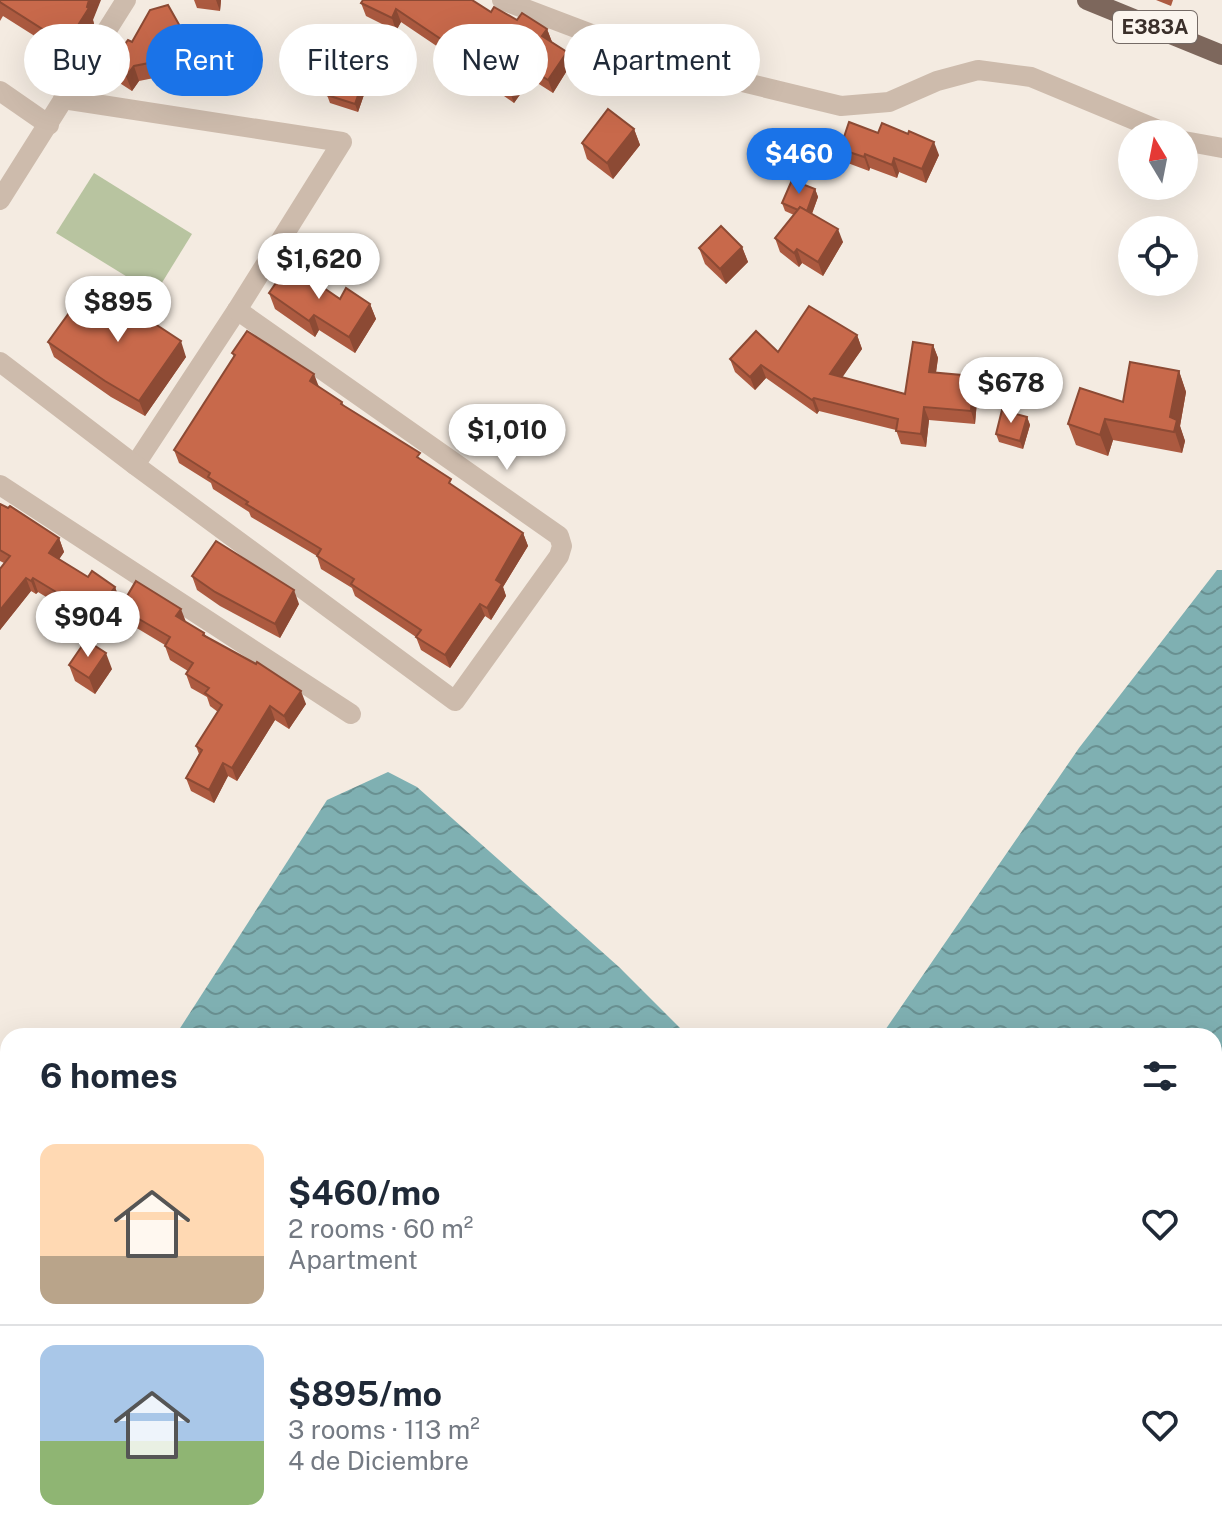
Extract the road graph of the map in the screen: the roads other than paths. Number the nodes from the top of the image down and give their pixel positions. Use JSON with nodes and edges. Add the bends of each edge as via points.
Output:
{"nodes":[{"id":1,"x":126,"y":0,"type":"edge"},
{"id":2,"x":502,"y":0,"type":"edge"},
{"id":3,"x":1087,"y":0,"type":"edge"},
{"id":4,"x":1222,"y":55,"type":"edge"},
{"id":5,"x":0,"y":91,"type":"edge"},
{"id":6,"x":63,"y":99,"type":"junction"},
{"id":7,"x":1134,"y":120,"type":"edge"},
{"id":8,"x":49,"y":125,"type":"junction"},
{"id":9,"x":1198,"y":144,"type":"edge"},
{"id":10,"x":1222,"y":148,"type":"edge"},
{"id":11,"x":0,"y":200,"type":"edge"},
{"id":12,"x":237,"y":310,"type":"junction"},
{"id":13,"x":0,"y":362,"type":"edge"},
{"id":14,"x":135,"y":465,"type":"junction"},
{"id":15,"x":0,"y":485,"type":"edge"},
{"id":16,"x":351,"y":714,"type":"dead end"}],
"edges":[{"from":1,"to":6,"type":"street"},
{"from":2,"to":7,"type":"street","via":[[676,66],[841,106],[889,102],[978,70],[1031,77]]},
{"from":3,"to":4,"type":"main road","number":"E383A"},
{"from":5,"to":8,"type":"street"},
{"from":6,"to":8,"type":"street"},
{"from":6,"to":12,"type":"street","via":[[342,142]]},
{"from":8,"to":11,"type":"street"},
{"from":9,"to":10,"type":"street"},
{"from":12,"to":14,"type":"street"},
{"from":12,"to":14,"type":"street","via":[[559,536],[559,556],[455,701]]},
{"from":13,"to":14,"type":"street"},
{"from":15,"to":16,"type":"street"}]}
